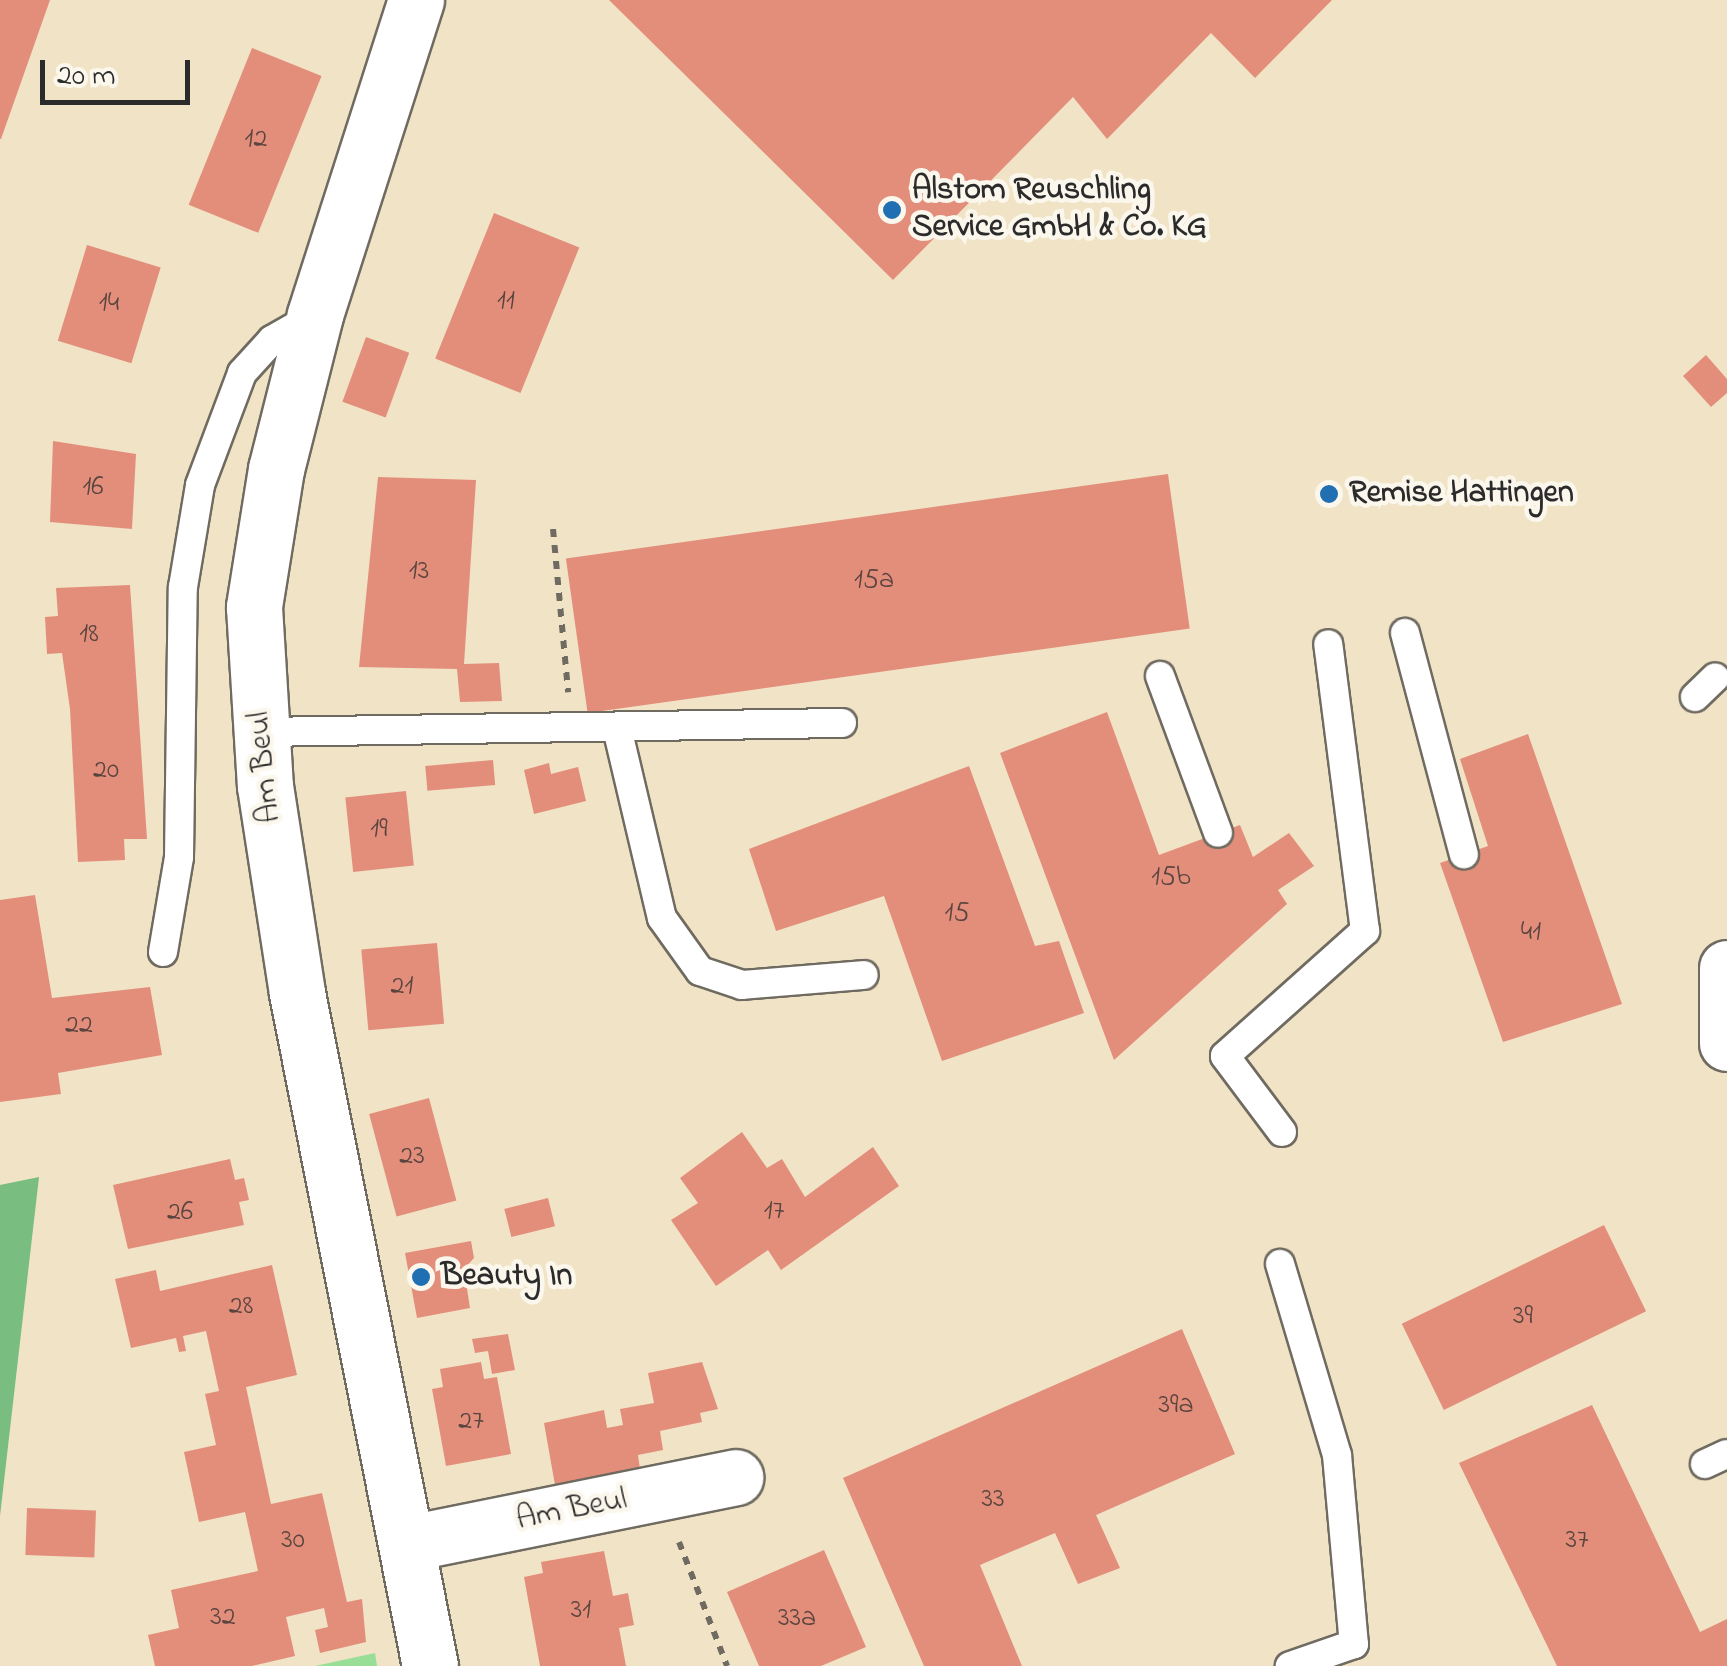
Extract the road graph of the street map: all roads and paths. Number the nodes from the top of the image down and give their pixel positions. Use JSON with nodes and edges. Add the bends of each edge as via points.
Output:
{"nodes":[{"id":1,"x":416,"y":0,"type":"edge"},
{"id":2,"x":315,"y":315,"type":"junction"},
{"id":3,"x":553,"y":529,"type":"dead end"},
{"id":4,"x":1404,"y":633,"type":"dead end"},
{"id":5,"x":1328,"y":644,"type":"dead end"},
{"id":6,"x":1160,"y":676,"type":"dead end"},
{"id":7,"x":567,"y":677,"type":"dead end"},
{"id":8,"x":842,"y":724,"type":"dead end"},
{"id":9,"x":617,"y":728,"type":"junction"},
{"id":10,"x":260,"y":732,"type":"junction"},
{"id":11,"x":1218,"y":833,"type":"dead end"},
{"id":12,"x":1464,"y":854,"type":"dead end"},
{"id":13,"x":163,"y":952,"type":"dead end"},
{"id":14,"x":1727,"y":968,"type":"edge"},
{"id":15,"x":864,"y":975,"type":"dead end"},
{"id":16,"x":1727,"y":1042,"type":"edge"},
{"id":17,"x":1282,"y":1132,"type":"dead end"},
{"id":18,"x":1280,"y":1264,"type":"dead end"},
{"id":19,"x":735,"y":1476,"type":"dead end"},
{"id":20,"x":660,"y":1494,"type":"junction"},
{"id":21,"x":409,"y":1544,"type":"junction"},
{"id":22,"x":430,"y":1666,"type":"edge"},
{"id":23,"x":727,"y":1666,"type":"edge"},
{"id":24,"x":1290,"y":1666,"type":"edge"}],
"edges":[{"from":1,"to":2,"type":"street","name":"Am Beul"},
{"from":2,"to":10,"type":"street","name":"Am Beul","via":[[276,470],[254,606]]},
{"from":2,"to":13,"type":"lane","via":[[272,340],[242,373],[200,486],[182,587],[178,857]]},
{"from":3,"to":7,"type":"path"},
{"from":4,"to":12,"type":"lane"},
{"from":5,"to":17,"type":"lane","via":[[1365,931],[1225,1056]]},
{"from":6,"to":11,"type":"lane"},
{"from":8,"to":9,"type":"lane"},
{"from":9,"to":10,"type":"lane"},
{"from":9,"to":15,"type":"lane","via":[[662,918],[700,971],[742,985]]},
{"from":10,"to":21,"type":"street","name":"Am Beul","via":[[297,993]]},
{"from":14,"to":16,"type":"street"},
{"from":18,"to":24,"type":"lane","via":[[1337,1455],[1354,1644]]},
{"from":19,"to":20,"type":"street","name":"Am Beul"},
{"from":20,"to":21,"type":"street","name":"Am Beul"},
{"from":20,"to":23,"type":"path"},
{"from":21,"to":22,"type":"street","name":"Am Beul"}]}
